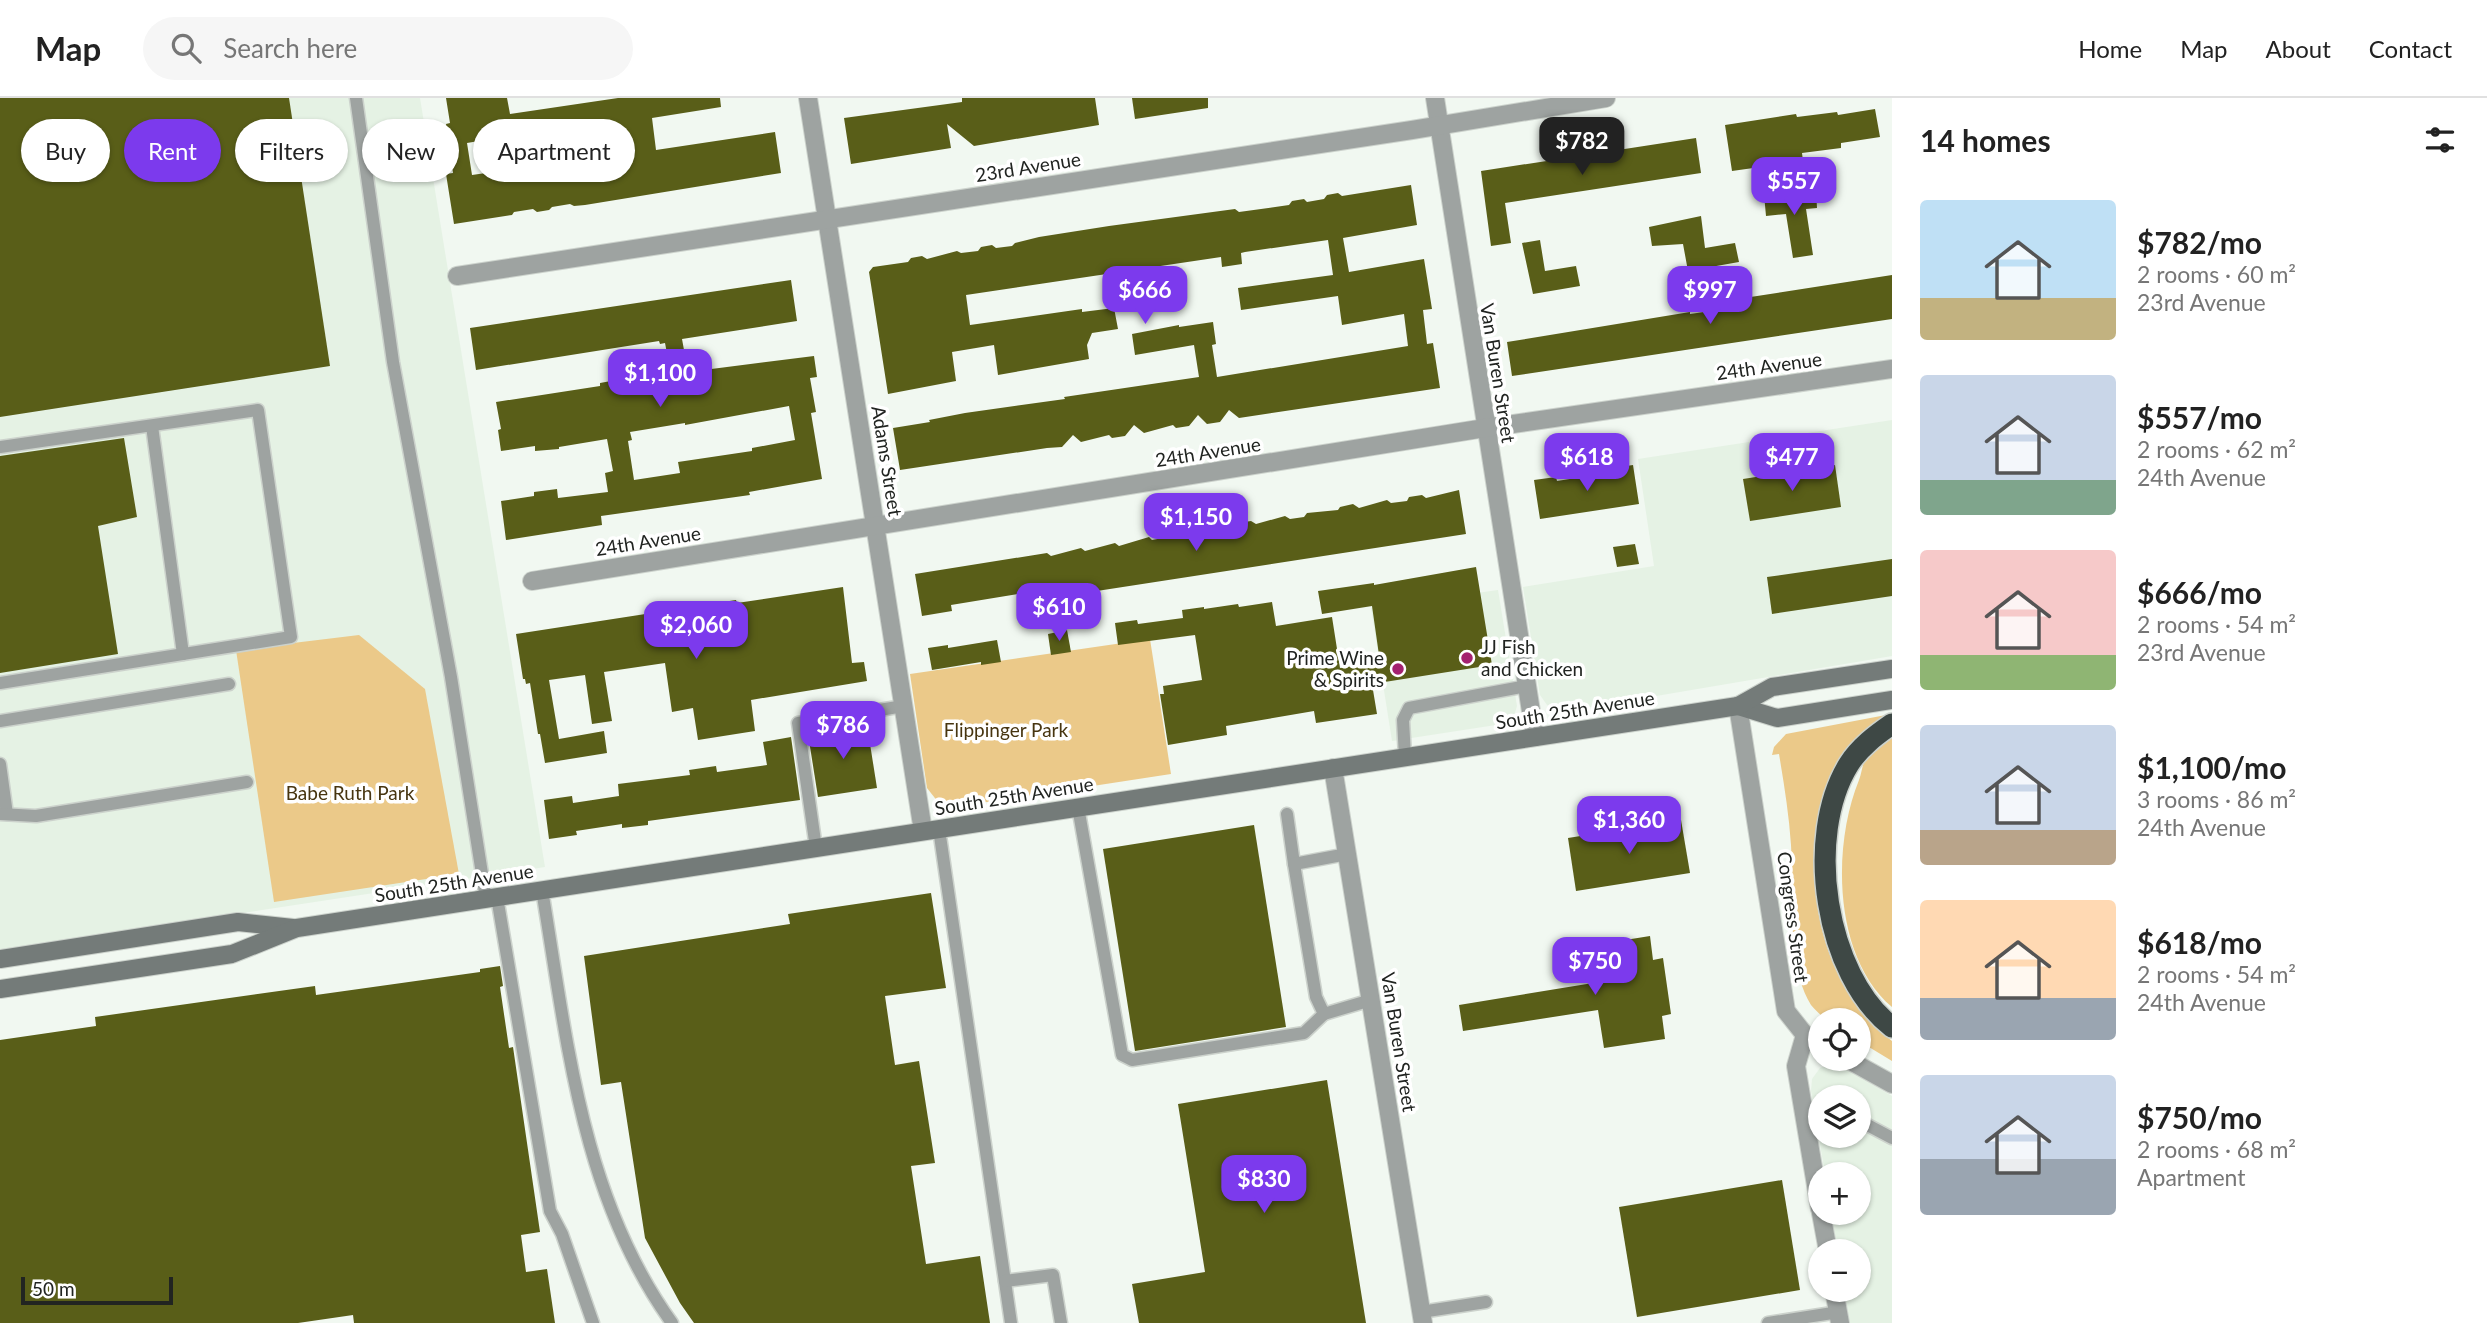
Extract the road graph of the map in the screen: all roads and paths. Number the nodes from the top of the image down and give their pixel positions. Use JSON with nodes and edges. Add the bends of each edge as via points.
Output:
{"nodes":[{"id":1,"x":356,"y":98,"type":"edge"},
{"id":2,"x":808,"y":98,"type":"edge"},
{"id":3,"x":1435,"y":98,"type":"edge"},
{"id":4,"x":1606,"y":98,"type":"edge"},
{"id":5,"x":1439,"y":126,"type":"junction"},
{"id":6,"x":827,"y":218,"type":"junction"},
{"id":7,"x":457,"y":276,"type":"dead end"},
{"id":8,"x":1892,"y":369,"type":"edge"},
{"id":9,"x":152,"y":426,"type":"junction"},
{"id":10,"x":1485,"y":428,"type":"junction"},
{"id":11,"x":0,"y":447,"type":"edge"},
{"id":12,"x":875,"y":526,"type":"junction"},
{"id":13,"x":532,"y":580,"type":"dead end"},
{"id":14,"x":183,"y":654,"type":"junction"},
{"id":15,"x":1892,"y":669,"type":"edge"},
{"id":16,"x":0,"y":683,"type":"edge"},
{"id":17,"x":229,"y":684,"type":"dead end"},
{"id":18,"x":1527,"y":686,"type":"junction"},
{"id":19,"x":1892,"y":700,"type":"edge"},
{"id":20,"x":904,"y":706,"type":"junction"},
{"id":21,"x":1738,"y":706,"type":"junction"},
{"id":22,"x":0,"y":721,"type":"edge"},
{"id":23,"x":1892,"y":724,"type":"edge"},
{"id":24,"x":1535,"y":737,"type":"junction"},
{"id":25,"x":1405,"y":757,"type":"junction"},
{"id":26,"x":0,"y":764,"type":"edge"},
{"id":27,"x":1333,"y":768,"type":"junction"},
{"id":28,"x":247,"y":782,"type":"dead end"},
{"id":29,"x":1078,"y":807,"type":"junction"},
{"id":30,"x":4,"y":814,"type":"edge"},
{"id":31,"x":1287,"y":814,"type":"dead end"},
{"id":32,"x":931,"y":830,"type":"junction"},
{"id":33,"x":816,"y":848,"type":"junction"},
{"id":34,"x":1347,"y":854,"type":"junction"},
{"id":35,"x":1294,"y":864,"type":"junction"},
{"id":36,"x":542,"y":890,"type":"junction"},
{"id":37,"x":491,"y":898,"type":"junction"},
{"id":38,"x":297,"y":928,"type":"junction"},
{"id":39,"x":0,"y":959,"type":"edge"},
{"id":40,"x":0,"y":989,"type":"edge"},
{"id":41,"x":1371,"y":1000,"type":"junction"},
{"id":42,"x":1324,"y":1014,"type":"junction"},
{"id":43,"x":1892,"y":1027,"type":"edge"},
{"id":44,"x":1808,"y":1034,"type":"edge"},
{"id":45,"x":1808,"y":1047,"type":"edge"},
{"id":46,"x":1869,"y":1071,"type":"edge"},
{"id":47,"x":1892,"y":1084,"type":"edge"},
{"id":48,"x":1808,"y":1106,"type":"edge"},
{"id":49,"x":1871,"y":1127,"type":"edge"},
{"id":50,"x":1892,"y":1138,"type":"edge"},
{"id":51,"x":1005,"y":1281,"type":"junction"},
{"id":52,"x":1486,"y":1302,"type":"dead end"},
{"id":53,"x":1422,"y":1317,"type":"edge"},
{"id":54,"x":1839,"y":1318,"type":"edge"},
{"id":55,"x":593,"y":1323,"type":"edge"},
{"id":56,"x":672,"y":1323,"type":"edge"},
{"id":57,"x":1011,"y":1323,"type":"edge"},
{"id":58,"x":1060,"y":1323,"type":"edge"},
{"id":59,"x":1768,"y":1323,"type":"edge"}],
"edges":[{"from":1,"to":37,"type":"lane","via":[[393,362]]},
{"from":2,"to":6,"type":"street","name":"Adams Street"},
{"from":3,"to":5,"type":"street","name":"Van Buren Street"},
{"from":4,"to":5,"type":"street","name":"23rd Avenue"},
{"from":5,"to":6,"type":"street","name":"23rd Avenue"},
{"from":5,"to":10,"type":"street","name":"Van Buren Street"},
{"from":6,"to":7,"type":"street","name":"23rd Avenue"},
{"from":6,"to":12,"type":"street","name":"Adams Street"},
{"from":8,"to":10,"type":"street","name":"24th Avenue"},
{"from":9,"to":11,"type":"lane"},
{"from":9,"to":14,"type":"lane"},
{"from":9,"to":14,"type":"lane","via":[[258,410],[291,637]]},
{"from":10,"to":12,"type":"street","name":"24th Avenue"},
{"from":10,"to":18,"type":"street","name":"Van Buren Street"},
{"from":12,"to":13,"type":"street","name":"24th Avenue"},
{"from":12,"to":20,"type":"street","name":"Adams Street"},
{"from":14,"to":16,"type":"lane"},
{"from":15,"to":21,"type":"main road","name":"South 25th Avenue","via":[[1772,687]]},
{"from":17,"to":22,"type":"lane"},
{"from":18,"to":24,"type":"street","name":"Van Buren Street"},
{"from":18,"to":25,"type":"lane","via":[[1409,708],[1403,720]]},
{"from":19,"to":21,"type":"main road","name":"South 25th Avenue","via":[[1777,718]]},
{"from":20,"to":32,"type":"street","name":"Adams Street"},
{"from":20,"to":33,"type":"lane","via":[[798,723]]},
{"from":21,"to":24,"type":"main road","name":"South 25th Avenue"},
{"from":21,"to":44,"type":"street","name":"Congress Street","via":[[1786,1011]]},
{"from":23,"to":43,"type":"highway","via":[[1850,763],[1839,785],[1829,820],[1825,864],[1836,940],[1854,982]]},
{"from":24,"to":25,"type":"main road","name":"South 25th Avenue"},
{"from":25,"to":27,"type":"main road","name":"South 25th Avenue"},
{"from":26,"to":30,"type":"lane"},
{"from":27,"to":29,"type":"main road","name":"South 25th Avenue"},
{"from":27,"to":34,"type":"street","name":"Van Buren Street"},
{"from":28,"to":30,"type":"lane","via":[[36,816]]},
{"from":29,"to":32,"type":"main road","name":"South 25th Avenue"},
{"from":29,"to":42,"type":"lane","via":[[1122,1055],[1132,1060],[1304,1033]]},
{"from":31,"to":35,"type":"lane"},
{"from":32,"to":33,"type":"main road","name":"South 25th Avenue"},
{"from":32,"to":51,"type":"lane"},
{"from":33,"to":36,"type":"main road","name":"South 25th Avenue"},
{"from":34,"to":35,"type":"lane"},
{"from":34,"to":41,"type":"street","name":"Van Buren Street"},
{"from":35,"to":42,"type":"lane","via":[[1316,997]]},
{"from":36,"to":37,"type":"main road","name":"South 25th Avenue"},
{"from":36,"to":56,"type":"lane","via":[[576,1096],[606,1198],[636,1264]]},
{"from":37,"to":38,"type":"main road","name":"South 25th Avenue"},
{"from":37,"to":55,"type":"lane","via":[[550,1211]]},
{"from":38,"to":39,"type":"main road","name":"South 25th Avenue","via":[[239,922]]},
{"from":38,"to":40,"type":"main road","name":"South 25th Avenue","via":[[232,954]]},
{"from":41,"to":42,"type":"lane"},
{"from":41,"to":53,"type":"street","name":"Van Buren Street"},
{"from":45,"to":48,"type":"street","name":"Congress Street","via":[[1796,1066]]},
{"from":46,"to":47,"type":"street"},
{"from":49,"to":50,"type":"lane"},
{"from":51,"to":57,"type":"lane"},
{"from":51,"to":58,"type":"lane","via":[[1053,1275]]},
{"from":52,"to":53,"type":"lane"},
{"from":54,"to":59,"type":"lane"}]}
